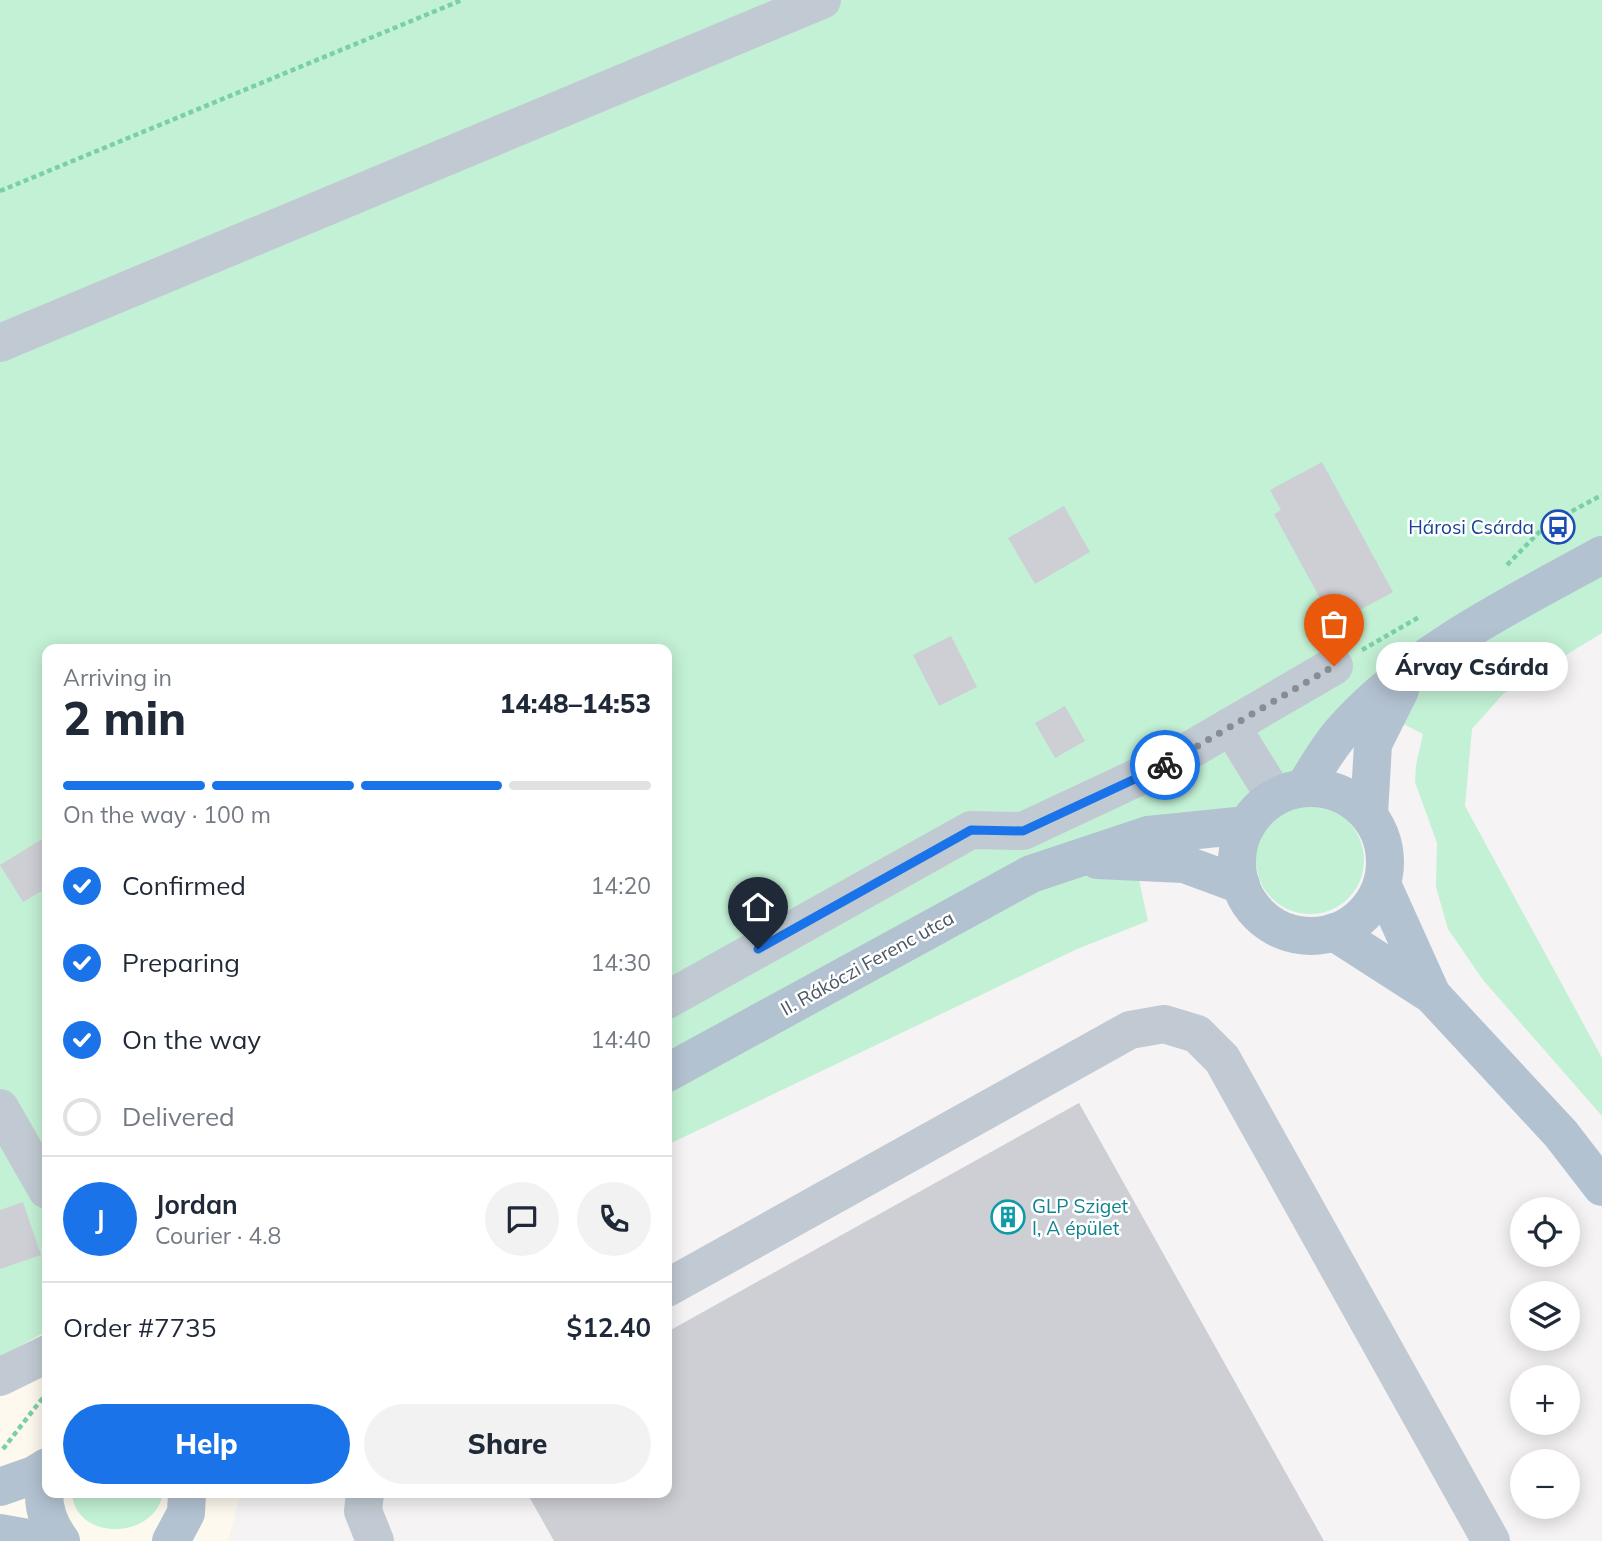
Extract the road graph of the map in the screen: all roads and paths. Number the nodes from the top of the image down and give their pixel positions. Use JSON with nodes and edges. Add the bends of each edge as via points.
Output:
{"nodes":[{"id":1,"x":461,"y":0,"type":"edge"},
{"id":2,"x":822,"y":0,"type":"edge"},
{"id":3,"x":0,"y":191,"type":"edge"},
{"id":4,"x":0,"y":343,"type":"edge"},
{"id":5,"x":1602,"y":495,"type":"edge"},
{"id":6,"x":1602,"y":555,"type":"edge"},
{"id":7,"x":1506,"y":566,"type":"dead end"},
{"id":8,"x":1426,"y":613,"type":"dead end"},
{"id":9,"x":1334,"y":666,"type":"joint"},
{"id":10,"x":1411,"y":669,"type":"junction"},
{"id":11,"x":1231,"y":726,"type":"junction"},
{"id":12,"x":1289,"y":792,"type":"junction"},
{"id":13,"x":1369,"y":814,"type":"junction"},
{"id":14,"x":1247,"y":825,"type":"junction"},
{"id":15,"x":1071,"y":859,"type":"junction"},
{"id":16,"x":1382,"y":884,"type":"junction"},
{"id":17,"x":1241,"y":886,"type":"junction"},
{"id":18,"x":1334,"y":932,"type":"junction"},
{"id":19,"x":1432,"y":995,"type":"junction"},
{"id":20,"x":672,"y":997,"type":"edge"},
{"id":21,"x":672,"y":1070,"type":"edge"},
{"id":22,"x":0,"y":1108,"type":"edge"},
{"id":23,"x":42,"y":1181,"type":"edge"},
{"id":24,"x":1602,"y":1187,"type":"edge"},
{"id":25,"x":672,"y":1286,"type":"edge"},
{"id":26,"x":42,"y":1356,"type":"edge"},
{"id":27,"x":0,"y":1377,"type":"edge"},
{"id":28,"x":42,"y":1398,"type":"edge"},
{"id":29,"x":0,"y":1453,"type":"edge"},
{"id":30,"x":42,"y":1470,"type":"edge"},
{"id":31,"x":0,"y":1487,"type":"edge"},
{"id":32,"x":44,"y":1498,"type":"edge"},
{"id":33,"x":187,"y":1498,"type":"edge"},
{"id":34,"x":364,"y":1498,"type":"edge"},
{"id":35,"x":0,"y":1533,"type":"edge"},
{"id":36,"x":173,"y":1539,"type":"edge"},
{"id":37,"x":44,"y":1541,"type":"edge"},
{"id":38,"x":61,"y":1541,"type":"edge"},
{"id":39,"x":374,"y":1541,"type":"edge"},
{"id":40,"x":1491,"y":1541,"type":"edge"}],
"edges":[{"from":1,"to":3,"type":"path"},
{"from":2,"to":4,"type":"street"},
{"from":5,"to":7,"type":"path","via":[[1546,525]]},
{"from":6,"to":10,"type":"main road","via":[[1474,626]]},
{"from":8,"to":9,"type":"path"},
{"from":9,"to":11,"type":"street"},
{"from":10,"to":12,"type":"main road","via":[[1346,727]]},
{"from":10,"to":13,"type":"main road","via":[[1373,744]]},
{"from":11,"to":12,"type":"street"},
{"from":11,"to":20,"type":"street","via":[[1166,764],[1023,831],[971,830]]},
{"from":12,"to":13,"type":"main road","via":[[1328,789]]},
{"from":12,"to":14,"type":"main road","via":[[1259,809]]},
{"from":13,"to":16,"type":"main road","via":[[1381,835],[1386,860]]},
{"from":14,"to":15,"type":"main road","name":"II. Rákóczi Ferenc utca","via":[[1148,835]]},
{"from":14,"to":17,"type":"main road","via":[[1239,844]]},
{"from":15,"to":17,"type":"main road","name":"II. Rákóczi Ferenc utca","via":[[1184,864]]},
{"from":15,"to":21,"type":"main road","name":"II. Rákóczi Ferenc utca","via":[[1031,874]]},
{"from":16,"to":18,"type":"main road","via":[[1372,906],[1355,922]]},
{"from":16,"to":19,"type":"main road"},
{"from":17,"to":18,"type":"main road","via":[[1268,922],[1288,932],[1311,936]]},
{"from":18,"to":19,"type":"main road"},
{"from":19,"to":24,"type":"main road","via":[[1561,1134]]},
{"from":22,"to":23,"type":"street"},
{"from":25,"to":40,"type":"street","via":[[1130,1030],[1164,1024],[1197,1034],[1222,1059]]},
{"from":26,"to":27,"type":"street"},
{"from":28,"to":29,"type":"path"},
{"from":30,"to":31,"type":"main road"},
{"from":32,"to":38,"type":"main road","via":[[47,1516]]},
{"from":33,"to":36,"type":"main road","via":[[186,1513]]},
{"from":34,"to":39,"type":"street","via":[[363,1511]]},
{"from":35,"to":37,"type":"main road"}]}
